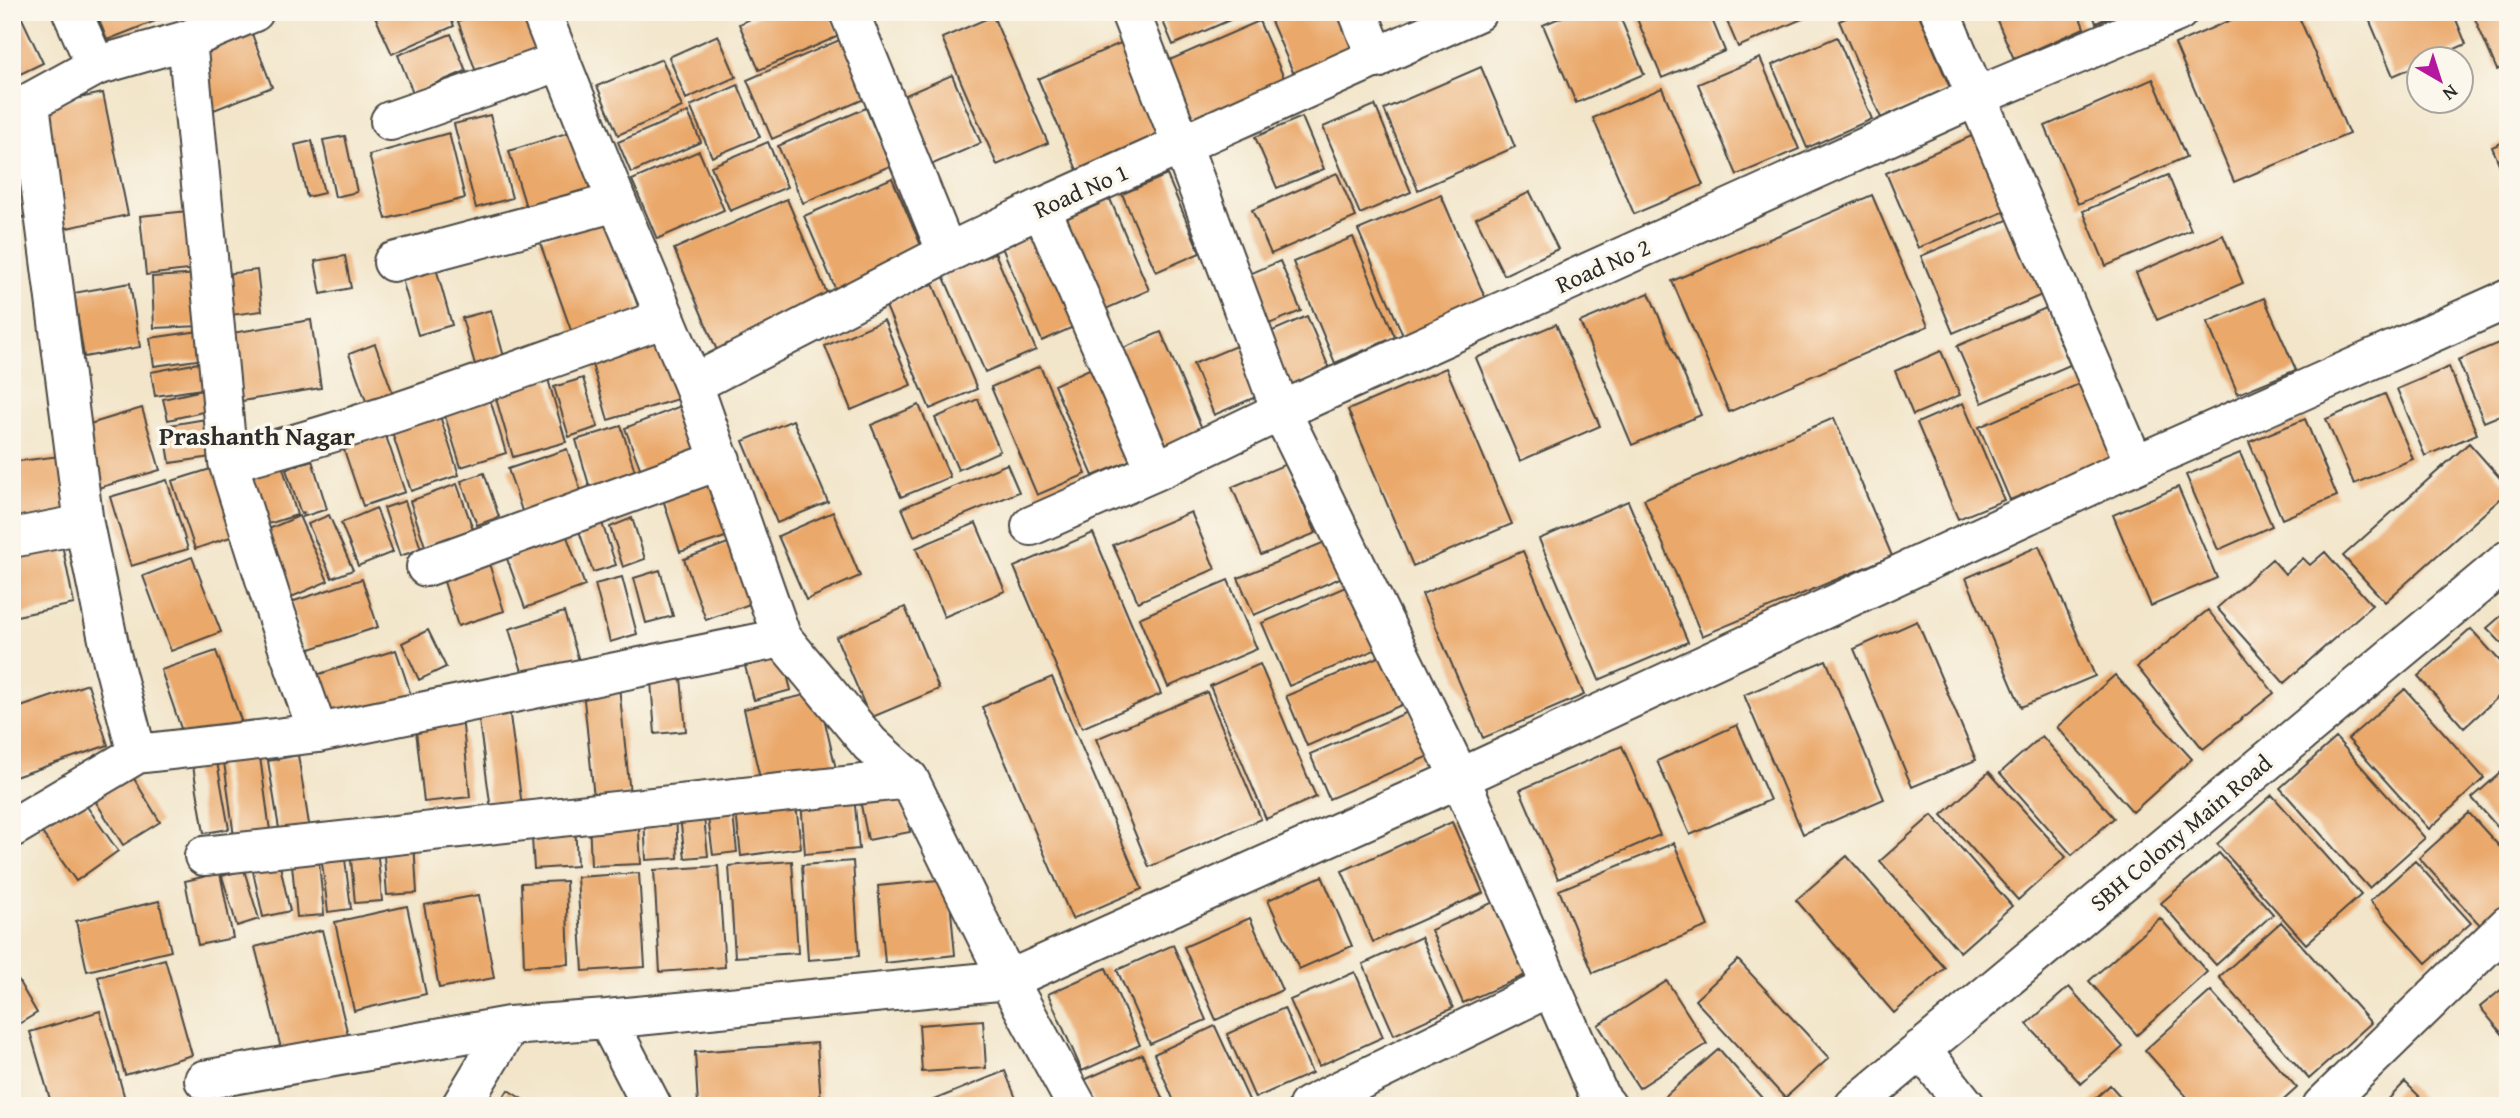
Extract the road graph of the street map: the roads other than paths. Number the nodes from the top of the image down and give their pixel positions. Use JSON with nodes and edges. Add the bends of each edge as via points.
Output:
{"nodes":[{"id":1,"x":72,"y":12,"type":"edge"},
{"id":2,"x":254,"y":12,"type":"edge"},
{"id":3,"x":541,"y":12,"type":"edge"},
{"id":4,"x":849,"y":12,"type":"edge"},
{"id":5,"x":1130,"y":12,"type":"edge"},
{"id":6,"x":1358,"y":12,"type":"edge"},
{"id":7,"x":1477,"y":12,"type":"edge"},
{"id":8,"x":1940,"y":12,"type":"edge"},
{"id":9,"x":2178,"y":12,"type":"edge"},
{"id":10,"x":187,"y":40,"type":"junction"},
{"id":11,"x":1377,"y":59,"type":"junction"},
{"id":12,"x":561,"y":61,"type":"junction"},
{"id":13,"x":96,"y":66,"type":"junction"},
{"id":14,"x":1976,"y":97,"type":"junction"},
{"id":15,"x":21,"y":108,"type":"edge"},
{"id":16,"x":390,"y":121,"type":"dead end"},
{"id":17,"x":1182,"y":145,"type":"junction"},
{"id":18,"x":617,"y":202,"type":"junction"},
{"id":19,"x":1041,"y":208,"type":"junction"},
{"id":20,"x":947,"y":253,"type":"junction"},
{"id":21,"x":393,"y":262,"type":"dead end"},
{"id":22,"x":2508,"y":299,"type":"edge"},
{"id":23,"x":665,"y":318,"type":"junction"},
{"id":24,"x":693,"y":384,"type":"junction"},
{"id":25,"x":1281,"y":411,"type":"junction"},
{"id":26,"x":721,"y":460,"type":"junction"},
{"id":27,"x":228,"y":461,"type":"junction"},
{"id":28,"x":2135,"y":465,"type":"junction"},
{"id":29,"x":1156,"y":471,"type":"junction"},
{"id":30,"x":83,"y":524,"type":"junction"},
{"id":31,"x":1031,"y":526,"type":"dead end"},
{"id":32,"x":12,"y":538,"type":"edge"},
{"id":33,"x":2508,"y":560,"type":"edge"},
{"id":34,"x":426,"y":567,"type":"dead end"},
{"id":35,"x":782,"y":638,"type":"junction"},
{"id":36,"x":318,"y":733,"type":"junction"},
{"id":37,"x":137,"y":754,"type":"junction"},
{"id":38,"x":1461,"y":778,"type":"junction"},
{"id":39,"x":909,"y":779,"type":"junction"},
{"id":40,"x":12,"y":828,"type":"edge"},
{"id":41,"x":204,"y":856,"type":"dead end"},
{"id":42,"x":2508,"y":925,"type":"edge"},
{"id":43,"x":1008,"y":980,"type":"junction"},
{"id":44,"x":1550,"y":986,"type":"junction"},
{"id":45,"x":607,"y":1019,"type":"junction"},
{"id":46,"x":509,"y":1026,"type":"junction"},
{"id":47,"x":1921,"y":1049,"type":"junction"},
{"id":48,"x":204,"y":1080,"type":"dead end"},
{"id":49,"x":461,"y":1106,"type":"edge"},
{"id":50,"x":652,"y":1106,"type":"edge"},
{"id":51,"x":1077,"y":1106,"type":"edge"},
{"id":52,"x":1308,"y":1106,"type":"edge"},
{"id":53,"x":1607,"y":1106,"type":"edge"},
{"id":54,"x":1854,"y":1106,"type":"edge"},
{"id":55,"x":1966,"y":1106,"type":"edge"},
{"id":56,"x":2322,"y":1106,"type":"edge"}],
"edges":[{"from":1,"to":13,"type":"street"},
{"from":2,"to":10,"type":"street"},
{"from":3,"to":12,"type":"street"},
{"from":4,"to":20,"type":"street"},
{"from":5,"to":17,"type":"street"},
{"from":6,"to":11,"type":"street"},
{"from":7,"to":11,"type":"street","name":"Road No 1"},
{"from":8,"to":14,"type":"street"},
{"from":9,"to":14,"type":"street","name":"Road No 2"},
{"from":10,"to":13,"type":"street"},
{"from":10,"to":27,"type":"street"},
{"from":11,"to":17,"type":"street","name":"Road No 1"},
{"from":12,"to":16,"type":"street"},
{"from":12,"to":18,"type":"street"},
{"from":13,"to":15,"type":"street"},
{"from":14,"to":25,"type":"street","name":"Road No 2"},
{"from":14,"to":28,"type":"street"},
{"from":15,"to":30,"type":"street"},
{"from":17,"to":19,"type":"street","name":"Road No 1"},
{"from":17,"to":25,"type":"street"},
{"from":18,"to":21,"type":"street"},
{"from":18,"to":23,"type":"street"},
{"from":19,"to":20,"type":"street","name":"Road No 1"},
{"from":19,"to":29,"type":"street"},
{"from":20,"to":24,"type":"street","name":"Road No 1"},
{"from":22,"to":28,"type":"street"},
{"from":23,"to":24,"type":"street"},
{"from":23,"to":27,"type":"street","via":[[395,414]]},
{"from":24,"to":26,"type":"street"},
{"from":25,"to":29,"type":"street","name":"Road No 2"},
{"from":25,"to":38,"type":"street"},
{"from":26,"to":34,"type":"street"},
{"from":26,"to":35,"type":"street"},
{"from":27,"to":36,"type":"street"},
{"from":28,"to":38,"type":"street"},
{"from":29,"to":31,"type":"street","name":"Road No 2"},
{"from":30,"to":32,"type":"street"},
{"from":30,"to":37,"type":"street"},
{"from":33,"to":47,"type":"street","name":"SBH Colony Main Road"},
{"from":35,"to":36,"type":"street"},
{"from":35,"to":39,"type":"street","via":[[870,744]]},
{"from":36,"to":37,"type":"street"},
{"from":37,"to":40,"type":"street"},
{"from":38,"to":43,"type":"street"},
{"from":38,"to":44,"type":"street"},
{"from":39,"to":41,"type":"street"},
{"from":39,"to":43,"type":"street"},
{"from":42,"to":56,"type":"street"},
{"from":43,"to":45,"type":"street"},
{"from":43,"to":51,"type":"street"},
{"from":44,"to":52,"type":"street"},
{"from":44,"to":53,"type":"street"},
{"from":45,"to":46,"type":"street"},
{"from":45,"to":50,"type":"street"},
{"from":46,"to":48,"type":"street"},
{"from":46,"to":49,"type":"street"},
{"from":47,"to":54,"type":"street","name":"SBH Colony Main Road"},
{"from":47,"to":55,"type":"street"}]}
